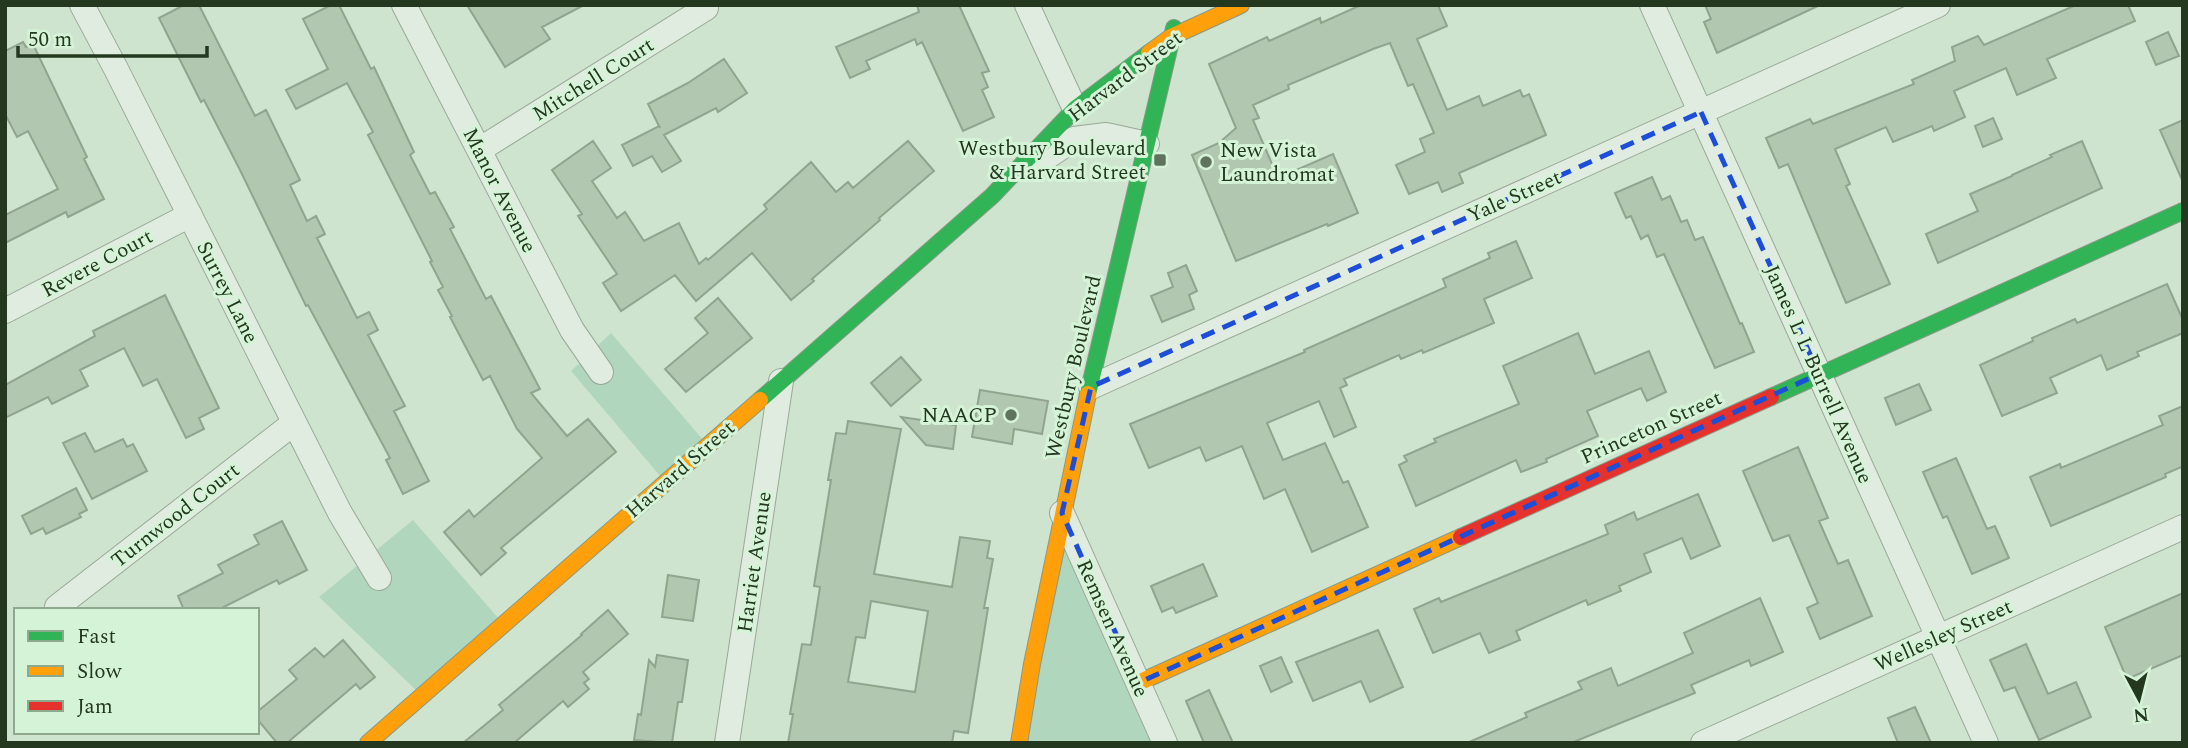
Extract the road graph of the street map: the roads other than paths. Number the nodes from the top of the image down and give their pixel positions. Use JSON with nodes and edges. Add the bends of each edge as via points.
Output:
{"nodes":[{"id":1,"x":82,"y":5,"type":"edge"},
{"id":2,"x":404,"y":5,"type":"edge"},
{"id":3,"x":1027,"y":5,"type":"edge"},
{"id":4,"x":1241,"y":5,"type":"edge"},
{"id":5,"x":1653,"y":5,"type":"edge"},
{"id":6,"x":1938,"y":5,"type":"edge"},
{"id":7,"x":706,"y":8,"type":"dead end"},
{"id":8,"x":1179,"y":16,"type":"dead end"},
{"id":9,"x":1171,"y":37,"type":"junction"},
{"id":10,"x":1075,"y":109,"type":"junction"},
{"id":11,"x":1701,"y":112,"type":"junction"},
{"id":12,"x":1147,"y":144,"type":"junction"},
{"id":13,"x":479,"y":150,"type":"junction"},
{"id":14,"x":992,"y":196,"type":"junction"},
{"id":15,"x":2183,"y":211,"type":"edge"},
{"id":16,"x":190,"y":215,"type":"junction"},
{"id":17,"x":5,"y":311,"type":"edge"},
{"id":18,"x":601,"y":372,"type":"dead end"},
{"id":19,"x":1819,"y":374,"type":"junction"},
{"id":20,"x":781,"y":381,"type":"junction"},
{"id":21,"x":1091,"y":387,"type":"junction"},
{"id":22,"x":294,"y":423,"type":"junction"},
{"id":23,"x":1062,"y":513,"type":"junction"},
{"id":24,"x":2183,"y":527,"type":"edge"},
{"id":25,"x":379,"y":578,"type":"dead end"},
{"id":26,"x":57,"y":607,"type":"dead end"},
{"id":27,"x":1938,"y":637,"type":"junction"},
{"id":28,"x":1138,"y":683,"type":"junction"},
{"id":29,"x":368,"y":743,"type":"edge"},
{"id":30,"x":727,"y":743,"type":"edge"},
{"id":31,"x":1019,"y":743,"type":"edge"},
{"id":32,"x":1165,"y":743,"type":"edge"},
{"id":33,"x":1703,"y":743,"type":"edge"},
{"id":34,"x":1986,"y":743,"type":"edge"}],
"edges":[{"from":1,"to":16,"type":"street","name":"Surrey Lane"},
{"from":2,"to":13,"type":"street","name":"Manor Avenue"},
{"from":3,"to":10,"type":"street"},
{"from":4,"to":9,"type":"street","name":"Harvard Street"},
{"from":5,"to":11,"type":"street","name":"James L L Burrell Avenue"},
{"from":6,"to":11,"type":"street","name":"Yale Street"},
{"from":7,"to":13,"type":"street","name":"Mitchell Court"},
{"from":8,"to":9,"type":"street","name":"Westbury Boulevard"},
{"from":9,"to":10,"type":"street","name":"Harvard Street"},
{"from":9,"to":12,"type":"street","name":"Westbury Boulevard"},
{"from":10,"to":14,"type":"street","name":"Harvard Street"},
{"from":11,"to":19,"type":"street","name":"James L L Burrell Avenue"},
{"from":11,"to":21,"type":"street","name":"Yale Street"},
{"from":12,"to":14,"type":"street","name":"Harvard Street","via":[[1106,135],[1074,139]]},
{"from":12,"to":21,"type":"street","name":"Westbury Boulevard"},
{"from":13,"to":18,"type":"street","name":"Manor Avenue","via":[[572,330]]},
{"from":14,"to":20,"type":"street","name":"Harvard Street"},
{"from":15,"to":19,"type":"street","name":"Princeton Street"},
{"from":16,"to":17,"type":"street","name":"Revere Court"},
{"from":16,"to":22,"type":"street","name":"Surrey Lane"},
{"from":19,"to":27,"type":"street","name":"James L L Burrell Avenue"},
{"from":19,"to":28,"type":"street","name":"Princeton Street"},
{"from":20,"to":29,"type":"street","name":"Harvard Street"},
{"from":20,"to":30,"type":"street","name":"Harriet Avenue"},
{"from":21,"to":23,"type":"street","name":"Westbury Boulevard"},
{"from":22,"to":25,"type":"street","name":"Surrey Lane"},
{"from":22,"to":26,"type":"street","name":"Turnwood Court"},
{"from":23,"to":28,"type":"street","name":"Remsen Avenue"},
{"from":23,"to":31,"type":"street","name":"Westbury Boulevard"},
{"from":24,"to":27,"type":"street","name":"Wellesley Street"},
{"from":27,"to":33,"type":"street","name":"Wellesley Street"},
{"from":27,"to":34,"type":"street","name":"James L L Burrell Avenue"},
{"from":28,"to":32,"type":"street","name":"Remsen Avenue"}]}
